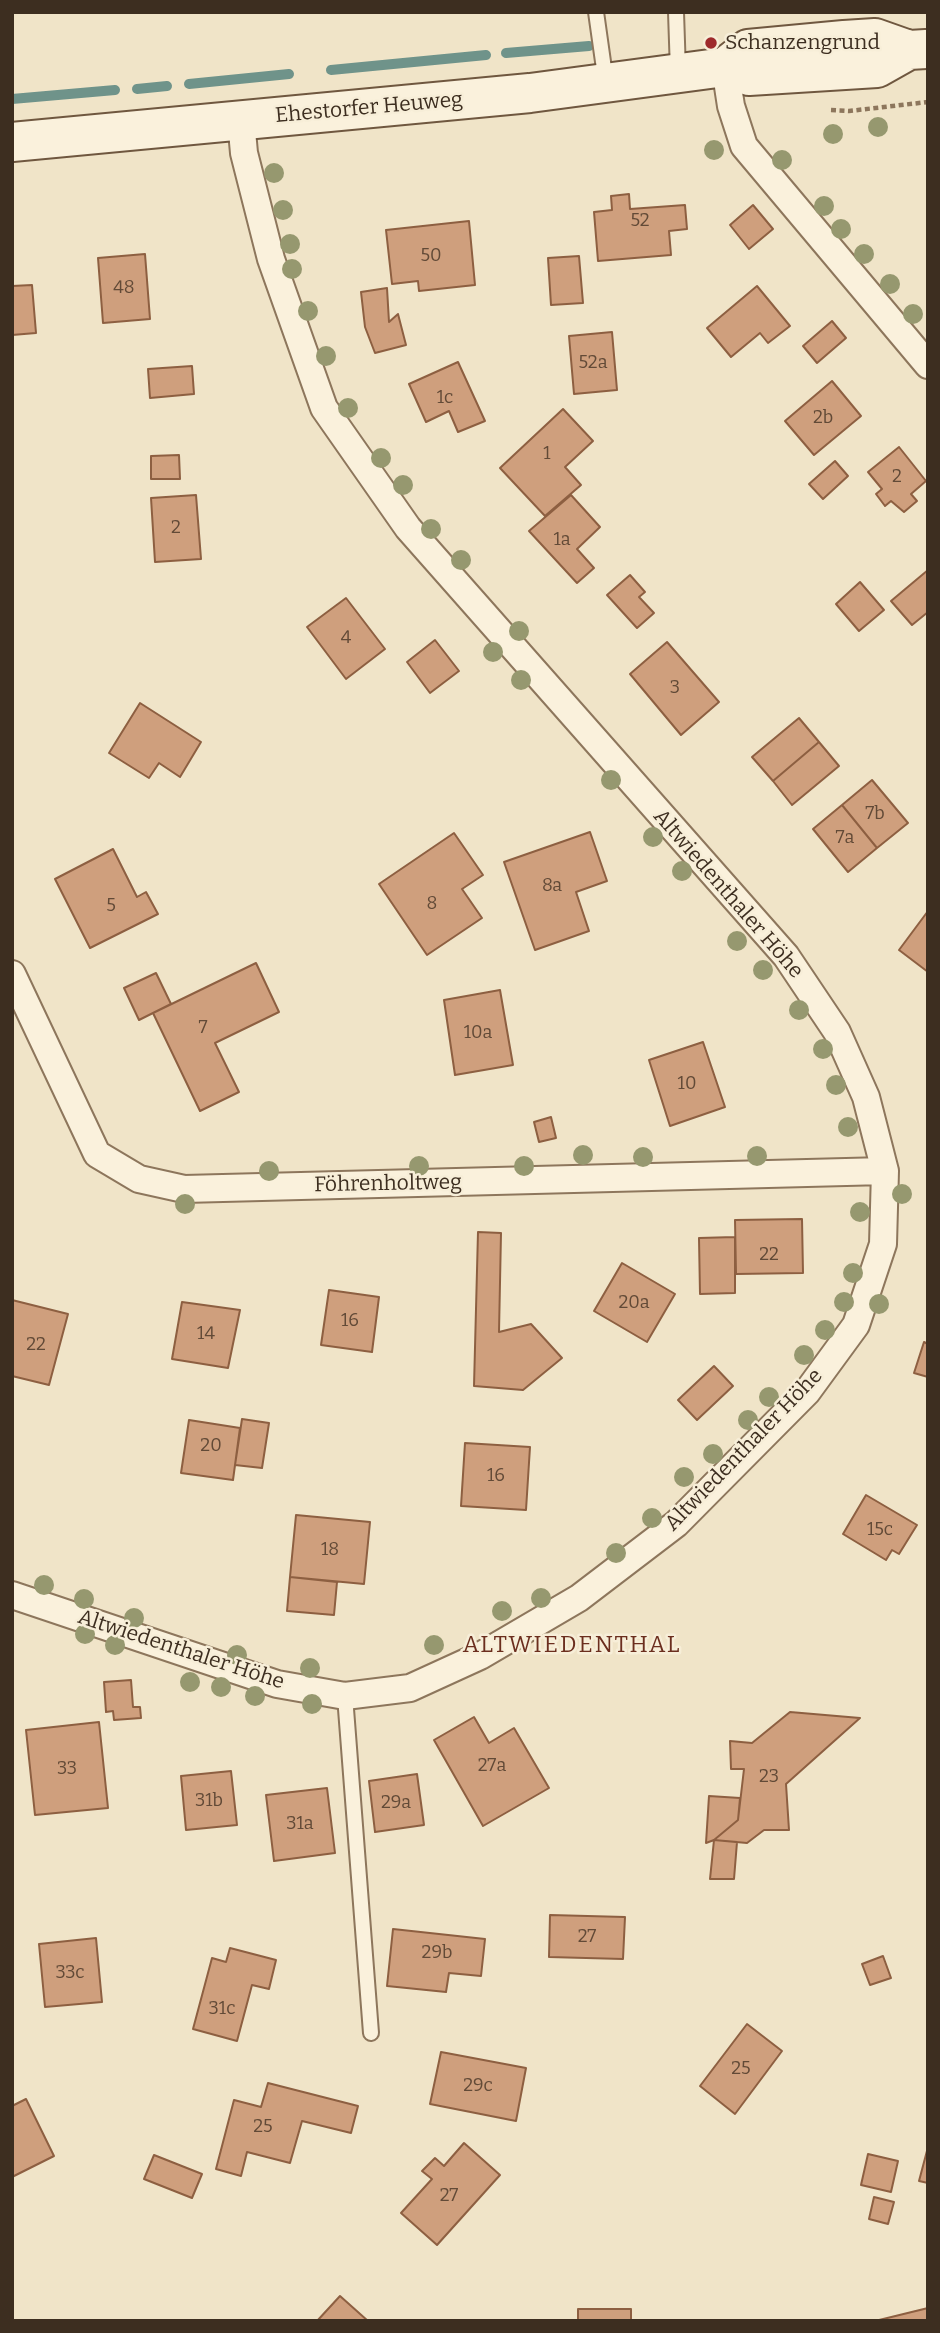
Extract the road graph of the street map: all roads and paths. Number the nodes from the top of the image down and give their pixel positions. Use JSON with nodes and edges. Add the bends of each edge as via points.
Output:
{"nodes":[{"id":1,"x":596,"y":12,"type":"edge"},
{"id":2,"x":676,"y":12,"type":"edge"},
{"id":3,"x":918,"y":50,"type":"edge"},
{"id":4,"x":725,"y":67,"type":"junction"},
{"id":5,"x":678,"y":74,"type":"junction"},
{"id":6,"x":606,"y":84,"type":"junction"},
{"id":7,"x":241,"y":120,"type":"junction"},
{"id":8,"x":12,"y":142,"type":"edge"},
{"id":9,"x":928,"y":365,"type":"edge"},
{"id":10,"x":12,"y":974,"type":"edge"},
{"id":11,"x":885,"y":1171,"type":"junction"},
{"id":12,"x":12,"y":1595,"type":"edge"},
{"id":13,"x":345,"y":1696,"type":"junction"},
{"id":14,"x":371,"y":2033,"type":"dead end"}],
"edges":[{"from":1,"to":6,"type":"lane"},
{"from":2,"to":5,"type":"lane"},
{"from":3,"to":4,"type":"main road","name":"Ehestorfer Heuweg","via":[[877,68],[749,76]]},
{"from":4,"to":5,"type":"main road","name":"Ehestorfer Heuweg"},
{"from":4,"to":9,"type":"street","via":[[744,146]]},
{"from":5,"to":6,"type":"main road","name":"Ehestorfer Heuweg"},
{"from":6,"to":7,"type":"main road","name":"Ehestorfer Heuweg"},
{"from":7,"to":8,"type":"main road","name":"Ehestorfer Heuweg"},
{"from":7,"to":11,"type":"street","name":"Altwiedenthaler Höhe","via":[[244,153],[271,260],[324,408],[408,528],[786,956],[837,1032],[866,1097]]},
{"from":10,"to":11,"type":"street","name":"Föhrenholtweg","via":[[97,1154],[139,1179],[184,1189]]},
{"from":11,"to":13,"type":"street","name":"Altwiedenthaler Höhe","via":[[883,1244],[856,1325],[807,1392],[676,1524],[579,1598],[480,1656],[410,1688]]},
{"from":12,"to":13,"type":"street","name":"Altwiedenthaler Höhe","via":[[277,1684]]},
{"from":13,"to":14,"type":"lane"}]}
